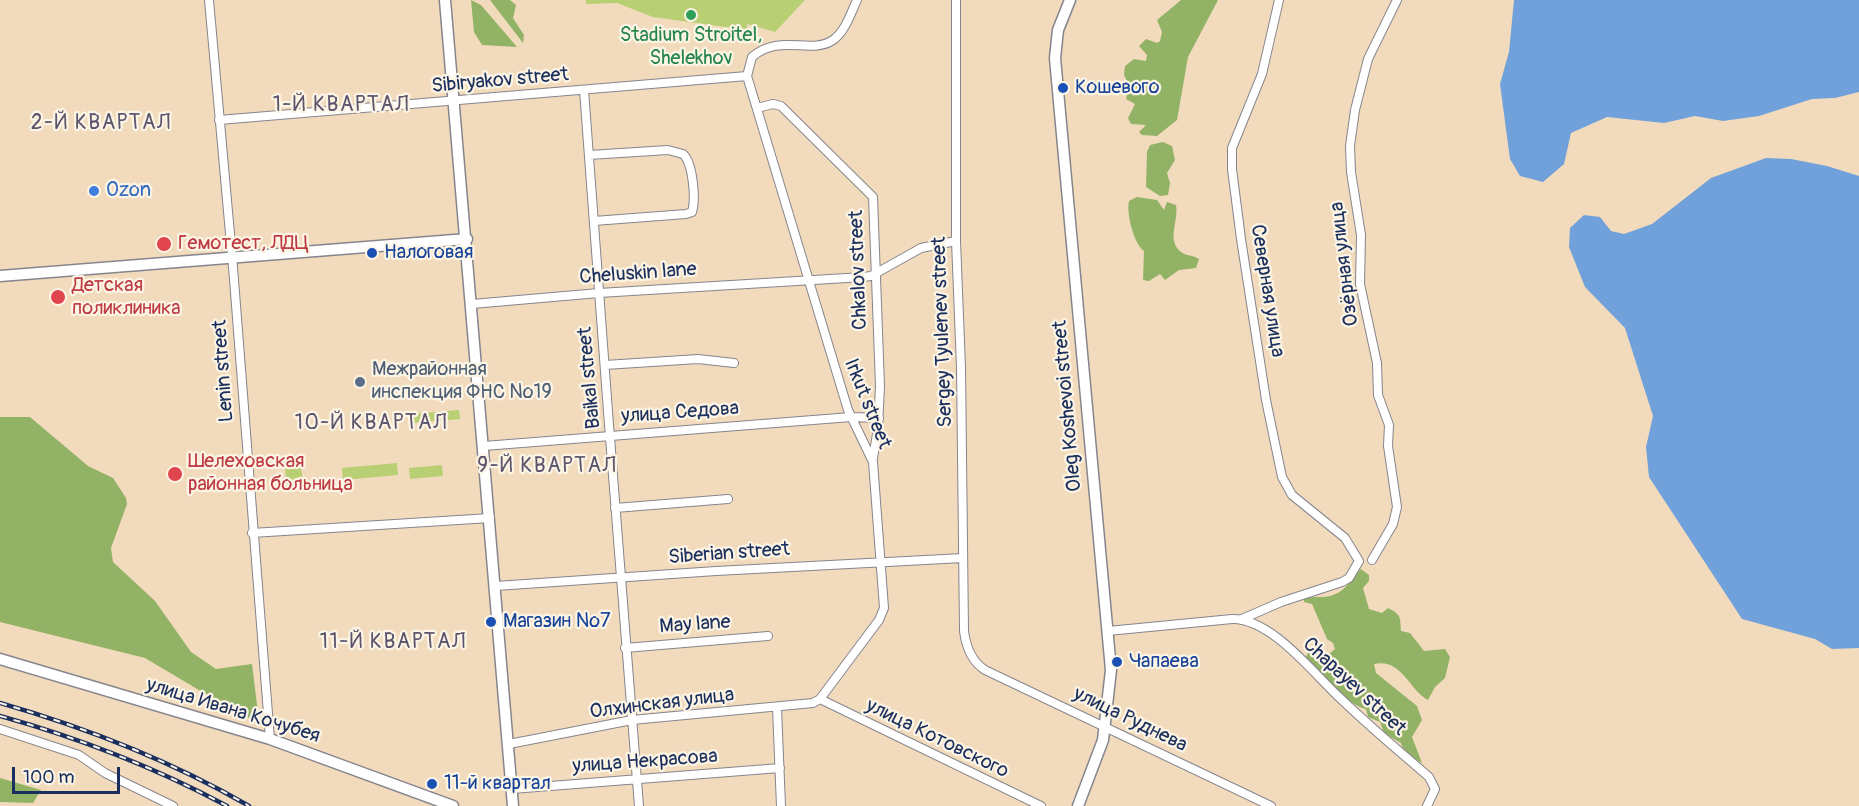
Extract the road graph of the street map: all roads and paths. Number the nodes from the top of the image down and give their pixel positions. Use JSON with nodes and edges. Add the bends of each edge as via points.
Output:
{"nodes":[{"id":1,"x":209,"y":0,"type":"edge"},
{"id":2,"x":445,"y":0,"type":"edge"},
{"id":3,"x":857,"y":0,"type":"edge"},
{"id":4,"x":956,"y":0,"type":"edge"},
{"id":5,"x":1070,"y":0,"type":"edge"},
{"id":6,"x":1279,"y":0,"type":"edge"},
{"id":7,"x":1397,"y":0,"type":"edge"},
{"id":8,"x":747,"y":76,"type":"junction"},
{"id":9,"x":584,"y":90,"type":"junction"},
{"id":10,"x":453,"y":102,"type":"junction"},
{"id":11,"x":757,"y":108,"type":"junction"},
{"id":12,"x":219,"y":120,"type":"junction"},
{"id":13,"x":589,"y":154,"type":"junction"},
{"id":14,"x":594,"y":221,"type":"junction"},
{"id":15,"x":467,"y":239,"type":"junction"},
{"id":16,"x":956,"y":241,"type":"junction"},
{"id":17,"x":232,"y":258,"type":"junction"},
{"id":18,"x":876,"y":271,"type":"junction"},
{"id":19,"x":0,"y":276,"type":"edge"},
{"id":20,"x":807,"y":280,"type":"junction"},
{"id":21,"x":599,"y":293,"type":"junction"},
{"id":22,"x":472,"y":304,"type":"junction"},
{"id":23,"x":734,"y":363,"type":"dead end"},
{"id":24,"x":605,"y":365,"type":"junction"},
{"id":25,"x":851,"y":417,"type":"junction"},
{"id":26,"x":879,"y":418,"type":"junction"},
{"id":27,"x":612,"y":435,"type":"junction"},
{"id":28,"x":484,"y":446,"type":"junction"},
{"id":29,"x":873,"y":462,"type":"junction"},
{"id":30,"x":728,"y":500,"type":"dead end"},
{"id":31,"x":615,"y":508,"type":"junction"},
{"id":32,"x":490,"y":518,"type":"junction"},
{"id":33,"x":252,"y":533,"type":"junction"},
{"id":34,"x":963,"y":558,"type":"junction"},
{"id":35,"x":1372,"y":560,"type":"dead end"},
{"id":36,"x":882,"y":561,"type":"junction"},
{"id":37,"x":620,"y":578,"type":"junction"},
{"id":38,"x":496,"y":586,"type":"junction"},
{"id":39,"x":1242,"y":619,"type":"junction"},
{"id":40,"x":1108,"y":631,"type":"junction"},
{"id":41,"x":768,"y":636,"type":"dead end"},
{"id":42,"x":625,"y":648,"type":"junction"},
{"id":43,"x":0,"y":659,"type":"edge"},
{"id":44,"x":975,"y":661,"type":"joint"},
{"id":45,"x":820,"y":699,"type":"junction"},
{"id":46,"x":777,"y":708,"type":"junction"},
{"id":47,"x":632,"y":720,"type":"junction"},
{"id":48,"x":1106,"y":727,"type":"junction"},
{"id":49,"x":0,"y":729,"type":"edge"},
{"id":50,"x":270,"y":739,"type":"junction"},
{"id":51,"x":509,"y":744,"type":"junction"},
{"id":52,"x":780,"y":768,"type":"junction"},
{"id":53,"x":637,"y":778,"type":"junction"},
{"id":54,"x":512,"y":789,"type":"junction"},
{"id":55,"x":157,"y":802,"type":"edge"},
{"id":56,"x":173,"y":806,"type":"edge"},
{"id":57,"x":453,"y":806,"type":"edge"},
{"id":58,"x":513,"y":806,"type":"edge"},
{"id":59,"x":639,"y":806,"type":"edge"},
{"id":60,"x":781,"y":806,"type":"edge"},
{"id":61,"x":1041,"y":806,"type":"edge"},
{"id":62,"x":1078,"y":806,"type":"edge"},
{"id":63,"x":1271,"y":806,"type":"edge"},
{"id":64,"x":1427,"y":806,"type":"edge"}],
"edges":[{"from":1,"to":12,"type":"street","name":"Lenin street"},
{"from":2,"to":10,"type":"street"},
{"from":3,"to":8,"type":"street","via":[[834,40],[770,45],[752,57]]},
{"from":4,"to":16,"type":"street","name":"Sergey Tyulenev street"},
{"from":5,"to":40,"type":"street","name":"Oleg Koshevoi street","via":[[1058,30],[1055,58]]},
{"from":6,"to":39,"type":"street","name":"Северная улица","via":[[1262,74],[1232,148],[1241,239],[1282,477],[1292,495],[1345,538],[1359,561],[1342,582]]},
{"from":7,"to":35,"type":"street","name":"Озёрная улица","via":[[1368,59],[1350,146],[1361,235],[1360,284],[1377,363],[1377,390],[1389,425],[1388,446],[1397,507],[1393,524]]},
{"from":8,"to":9,"type":"street","name":"Sibiryakov street"},
{"from":8,"to":11,"type":"street","name":"Irkut street"},
{"from":9,"to":10,"type":"street","name":"Sibiryakov street"},
{"from":9,"to":13,"type":"street","name":"Baikal street"},
{"from":10,"to":12,"type":"street","name":"Sibiryakov street"},
{"from":10,"to":15,"type":"street"},
{"from":11,"to":18,"type":"street","name":"Chkalov street","via":[[776,103],[781,106],[871,194]]},
{"from":11,"to":20,"type":"street","name":"Irkut street"},
{"from":12,"to":17,"type":"street","name":"Lenin street"},
{"from":13,"to":14,"type":"street","name":"Baikal street"},
{"from":13,"to":14,"type":"street","via":[[668,150],[683,154],[689,162],[693,204],[688,214]]},
{"from":14,"to":21,"type":"street","name":"Baikal street"},
{"from":15,"to":17,"type":"street"},
{"from":15,"to":22,"type":"street"},
{"from":16,"to":18,"type":"street","name":"Cheluskin lane","via":[[921,248]]},
{"from":16,"to":34,"type":"street","name":"Sergey Tyulenev street"},
{"from":17,"to":19,"type":"street"},
{"from":17,"to":33,"type":"street","name":"Lenin street"},
{"from":18,"to":20,"type":"street","name":"Cheluskin lane","via":[[863,277]]},
{"from":18,"to":26,"type":"street","name":"Chkalov street"},
{"from":20,"to":21,"type":"street","name":"Cheluskin lane"},
{"from":20,"to":25,"type":"street","name":"Irkut street"},
{"from":21,"to":22,"type":"street","name":"Cheluskin lane"},
{"from":21,"to":24,"type":"street","name":"Baikal street"},
{"from":22,"to":28,"type":"street"},
{"from":23,"to":24,"type":"street","via":[[699,359]]},
{"from":24,"to":27,"type":"street","name":"Baikal street"},
{"from":25,"to":26,"type":"street","name":"улица Седова"},
{"from":25,"to":27,"type":"street","name":"улица Седова"},
{"from":25,"to":29,"type":"street","name":"Irkut street"},
{"from":26,"to":29,"type":"street","name":"Chkalov street"},
{"from":27,"to":28,"type":"street","name":"улица Седова"},
{"from":27,"to":31,"type":"street","name":"Baikal street"},
{"from":28,"to":32,"type":"street"},
{"from":29,"to":36,"type":"street","name":"Irkut street"},
{"from":30,"to":31,"type":"street"},
{"from":31,"to":37,"type":"street","name":"Baikal street"},
{"from":32,"to":33,"type":"street"},
{"from":32,"to":38,"type":"street"},
{"from":33,"to":50,"type":"street","name":"Lenin street"},
{"from":34,"to":36,"type":"street","name":"Siberian street"},
{"from":34,"to":44,"type":"street","name":"Sergey Tyulenev street","via":[[965,640]]},
{"from":36,"to":37,"type":"street","name":"Siberian street"},
{"from":36,"to":45,"type":"street","name":"Irkut street","via":[[882,615]]},
{"from":37,"to":38,"type":"street","name":"Siberian street"},
{"from":37,"to":42,"type":"street","name":"Baikal street"},
{"from":38,"to":51,"type":"street"},
{"from":39,"to":40,"type":"street"},
{"from":39,"to":64,"type":"street","name":"Chapayev street","via":[[1264,630],[1300,658],[1429,777],[1435,789]]},
{"from":40,"to":48,"type":"street","name":"Oleg Koshevoi street","via":[[1111,680]]},
{"from":41,"to":42,"type":"street","name":"May lane"},
{"from":42,"to":47,"type":"street","name":"Baikal street"},
{"from":43,"to":50,"type":"street","name":"улица Ивана Кочубея"},
{"from":44,"to":48,"type":"street","name":"улица Руднева","via":[[985,670]]},
{"from":45,"to":46,"type":"street","name":"Олхинская улица"},
{"from":45,"to":61,"type":"street","name":"улица Котовского"},
{"from":46,"to":47,"type":"street","name":"Олхинская улица"},
{"from":46,"to":52,"type":"street"},
{"from":47,"to":51,"type":"street","name":"Олхинская улица"},
{"from":47,"to":53,"type":"street","name":"Baikal street"},
{"from":48,"to":62,"type":"street","name":"Oleg Koshevoi street"},
{"from":48,"to":63,"type":"street","name":"улица Руднева"},
{"from":49,"to":55,"type":"street","via":[[79,755]]},
{"from":50,"to":57,"type":"street","name":"улица Ивана Кочубея"},
{"from":51,"to":54,"type":"street"},
{"from":52,"to":53,"type":"street","name":"улица Некрасова"},
{"from":52,"to":60,"type":"street"},
{"from":53,"to":54,"type":"street","name":"улица Некрасова"},
{"from":53,"to":59,"type":"street","name":"Baikal street"},
{"from":54,"to":58,"type":"street"},
{"from":55,"to":56,"type":"street"}]}
